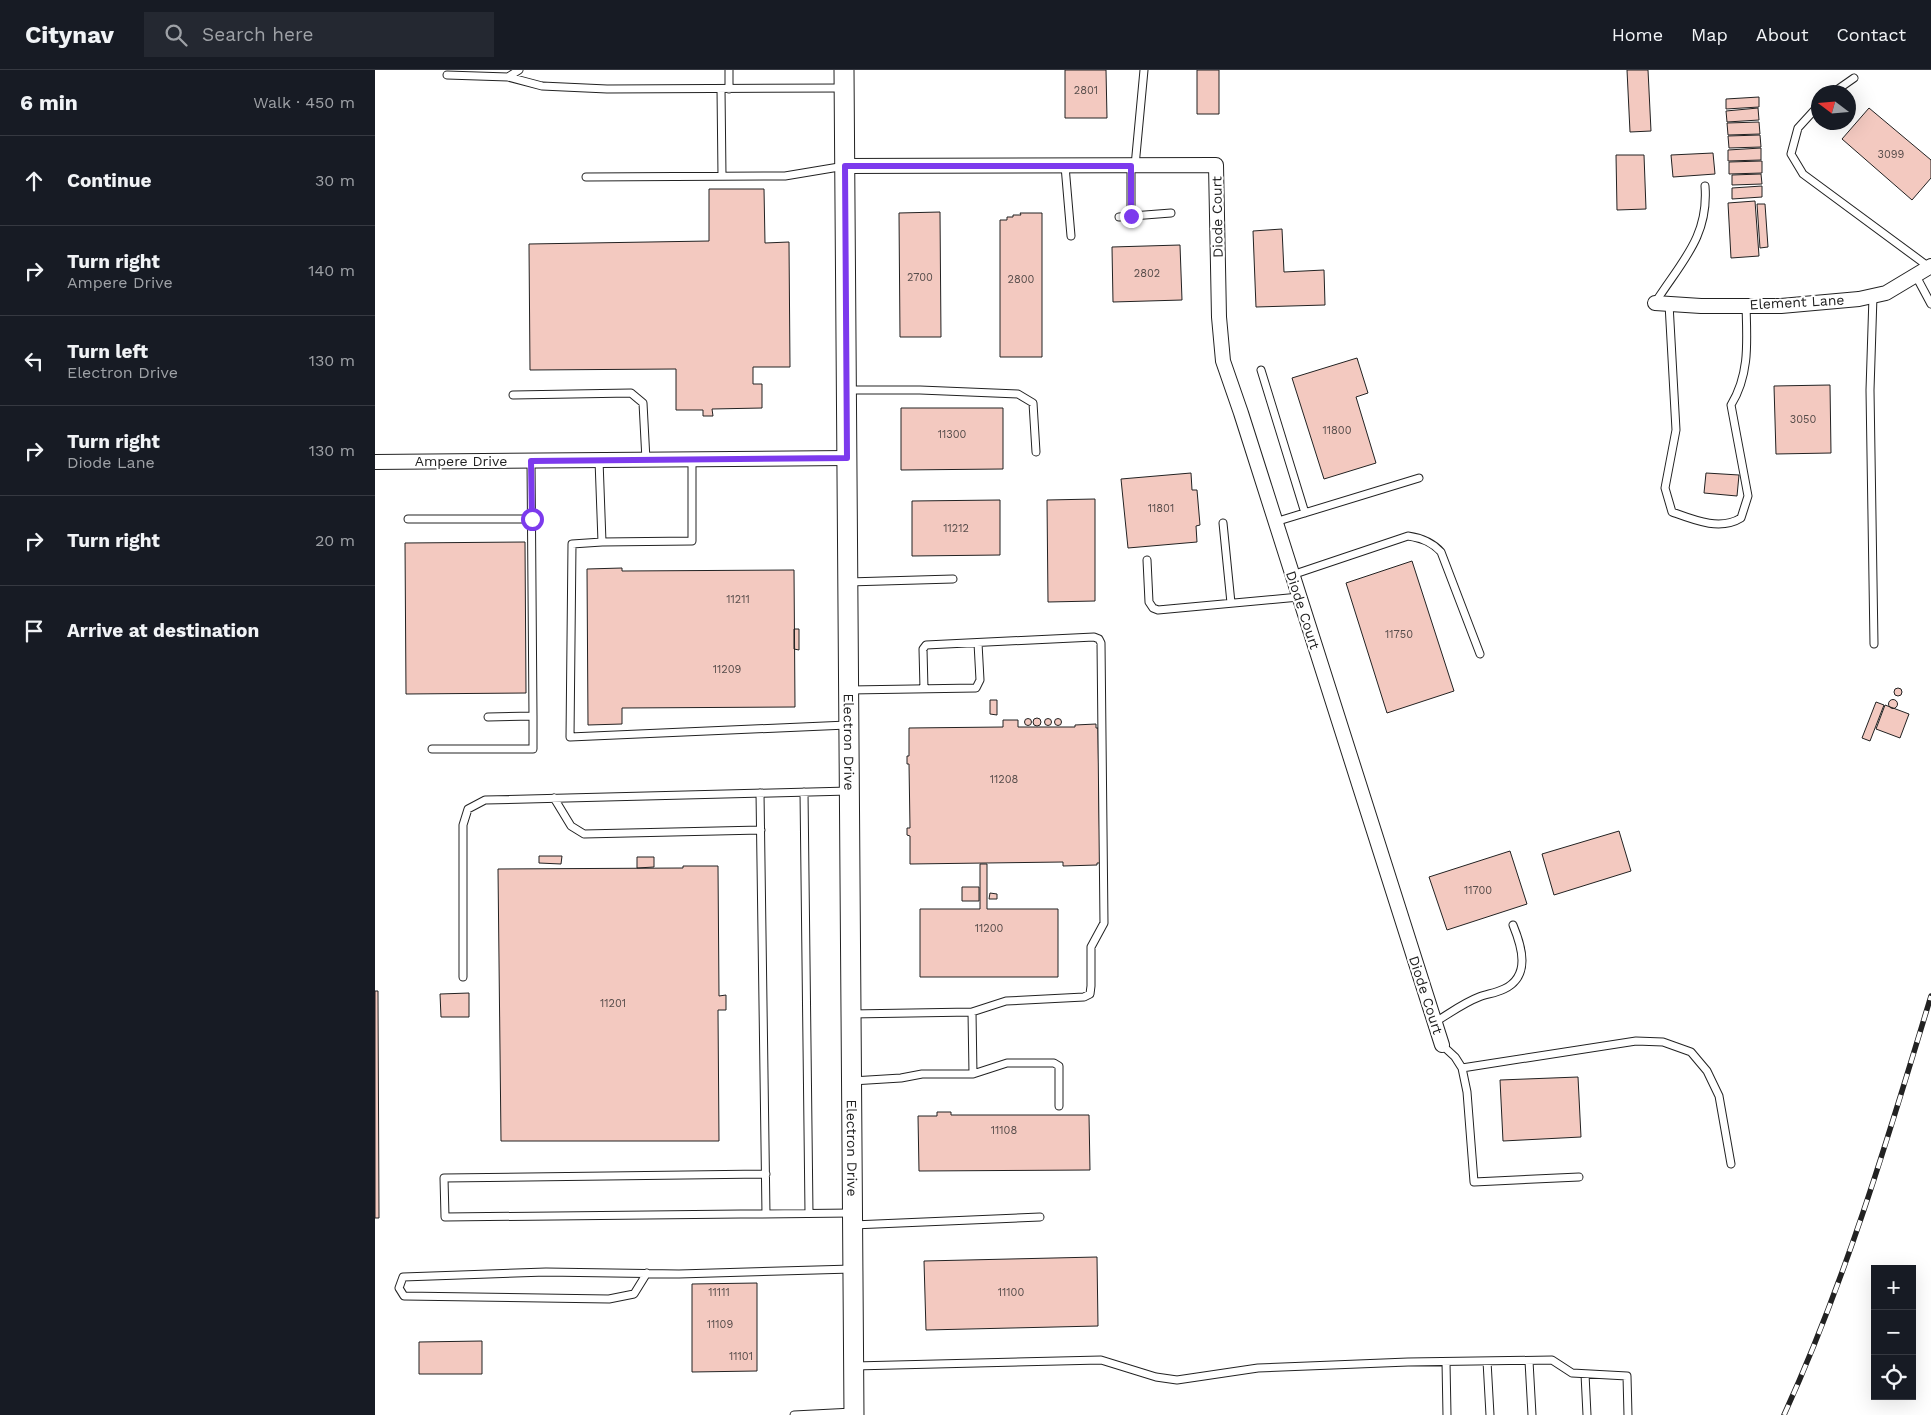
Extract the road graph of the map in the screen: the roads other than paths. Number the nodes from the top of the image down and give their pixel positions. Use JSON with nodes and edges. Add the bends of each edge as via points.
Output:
{"nodes":[{"id":1,"x":519,"y":70,"type":"edge"},
{"id":2,"x":729,"y":70,"type":"edge"},
{"id":3,"x":1144,"y":70,"type":"edge"},
{"id":4,"x":447,"y":75,"type":"dead end"},
{"id":5,"x":508,"y":77,"type":"junction"},
{"id":6,"x":1854,"y":78,"type":"dead end"},
{"id":7,"x":844,"y":79,"type":"edge"},
{"id":8,"x":1844,"y":85,"type":"edge"},
{"id":9,"x":721,"y":89,"type":"junction"},
{"id":10,"x":729,"y":89,"type":"junction"},
{"id":11,"x":1811,"y":114,"type":"edge"},
{"id":12,"x":845,"y":166,"type":"junction"},
{"id":13,"x":1065,"y":166,"type":"junction"},
{"id":14,"x":1133,"y":166,"type":"junction"},
{"id":15,"x":722,"y":176,"type":"junction"},
{"id":16,"x":585,"y":177,"type":"dead end"},
{"id":17,"x":1705,"y":186,"type":"dead end"},
{"id":18,"x":1171,"y":213,"type":"dead end"},
{"id":19,"x":1131,"y":216,"type":"junction"},
{"id":20,"x":1119,"y":217,"type":"dead end"},
{"id":21,"x":1071,"y":236,"type":"dead end"},
{"id":22,"x":1930,"y":267,"type":"edge"},
{"id":23,"x":1915,"y":276,"type":"junction"},
{"id":24,"x":1873,"y":296,"type":"junction"},
{"id":25,"x":1655,"y":303,"type":"joint"},
{"id":26,"x":1669,"y":304,"type":"junction"},
{"id":27,"x":1931,"y":304,"type":"edge"},
{"id":28,"x":1746,"y":305,"type":"junction"},
{"id":29,"x":1261,"y":370,"type":"dead end"},
{"id":30,"x":846,"y":390,"type":"junction"},
{"id":31,"x":513,"y":395,"type":"dead end"},
{"id":32,"x":1036,"y":452,"type":"dead end"},
{"id":33,"x":847,"y":458,"type":"junction"},
{"id":34,"x":599,"y":460,"type":"junction"},
{"id":35,"x":645,"y":460,"type":"junction"},
{"id":36,"x":692,"y":460,"type":"junction"},
{"id":37,"x":531,"y":461,"type":"junction"},
{"id":38,"x":375,"y":462,"type":"edge"},
{"id":39,"x":1419,"y":478,"type":"dead end"},
{"id":40,"x":1305,"y":513,"type":"junction"},
{"id":41,"x":532,"y":519,"type":"junction"},
{"id":42,"x":408,"y":520,"type":"dead end"},
{"id":43,"x":1275,"y":522,"type":"junction"},
{"id":44,"x":1223,"y":523,"type":"dead end"},
{"id":45,"x":602,"y":542,"type":"junction"},
{"id":46,"x":1147,"y":560,"type":"dead end"},
{"id":47,"x":1292,"y":575,"type":"junction"},
{"id":48,"x":953,"y":579,"type":"dead end"},
{"id":49,"x":847,"y":582,"type":"junction"},
{"id":50,"x":1299,"y":597,"type":"junction"},
{"id":51,"x":1231,"y":603,"type":"junction"},
{"id":52,"x":978,"y":643,"type":"junction"},
{"id":53,"x":1873,"y":644,"type":"dead end"},
{"id":54,"x":1480,"y":654,"type":"dead end"},
{"id":55,"x":848,"y":690,"type":"junction"},
{"id":56,"x":924,"y":690,"type":"junction"},
{"id":57,"x":533,"y":716,"type":"junction"},
{"id":58,"x":488,"y":717,"type":"dead end"},
{"id":59,"x":849,"y":725,"type":"junction"},
{"id":60,"x":432,"y":749,"type":"dead end"},
{"id":61,"x":849,"y":791,"type":"junction"},
{"id":62,"x":803,"y":792,"type":"junction"},
{"id":63,"x":761,"y":793,"type":"junction"},
{"id":64,"x":555,"y":798,"type":"junction"},
{"id":65,"x":761,"y":830,"type":"junction"},
{"id":66,"x":1513,"y":925,"type":"dead end"},
{"id":67,"x":463,"y":977,"type":"dead end"},
{"id":68,"x":972,"y":1012,"type":"junction"},
{"id":69,"x":851,"y":1014,"type":"junction"},
{"id":70,"x":1435,"y":1022,"type":"junction"},
{"id":71,"x":1442,"y":1045,"type":"joint"},
{"id":72,"x":1462,"y":1068,"type":"junction"},
{"id":73,"x":973,"y":1074,"type":"junction"},
{"id":74,"x":851,"y":1081,"type":"junction"},
{"id":75,"x":1059,"y":1106,"type":"dead end"},
{"id":76,"x":1731,"y":1164,"type":"dead end"},
{"id":77,"x":766,"y":1174,"type":"junction"},
{"id":78,"x":1579,"y":1177,"type":"dead end"},
{"id":79,"x":809,"y":1213,"type":"junction"},
{"id":80,"x":766,"y":1214,"type":"junction"},
{"id":81,"x":1040,"y":1217,"type":"dead end"},
{"id":82,"x":852,"y":1219,"type":"junction"},
{"id":83,"x":853,"y":1269,"type":"junction"},
{"id":84,"x":647,"y":1273,"type":"junction"},
{"id":85,"x":1529,"y":1361,"type":"junction"},
{"id":86,"x":1446,"y":1362,"type":"junction"},
{"id":87,"x":1487,"y":1362,"type":"junction"},
{"id":88,"x":853,"y":1366,"type":"junction"},
{"id":89,"x":1585,"y":1374,"type":"junction"},
{"id":90,"x":854,"y":1414,"type":"edge"},
{"id":91,"x":794,"y":1415,"type":"edge"},
{"id":92,"x":1447,"y":1415,"type":"edge"},
{"id":93,"x":1490,"y":1415,"type":"edge"},
{"id":94,"x":1532,"y":1415,"type":"edge"},
{"id":95,"x":1587,"y":1415,"type":"edge"},
{"id":96,"x":1628,"y":1415,"type":"edge"}],
"edges":[{"from":1,"to":5,"type":"lane"},
{"from":2,"to":10,"type":"lane"},
{"from":3,"to":14,"type":"lane"},
{"from":4,"to":5,"type":"lane"},
{"from":5,"to":9,"type":"lane","via":[[542,86]]},
{"from":6,"to":8,"type":"lane"},
{"from":7,"to":10,"type":"lane"},
{"from":7,"to":12,"type":"street","name":"Electron Drive"},
{"from":9,"to":10,"type":"lane"},
{"from":9,"to":15,"type":"lane"},
{"from":11,"to":22,"type":"lane","via":[[1798,128],[1791,154],[1803,174]]},
{"from":12,"to":13,"type":"street"},
{"from":12,"to":15,"type":"lane","via":[[785,176]]},
{"from":12,"to":30,"type":"street","name":"Electron Drive"},
{"from":13,"to":14,"type":"street"},
{"from":13,"to":21,"type":"lane"},
{"from":14,"to":19,"type":"lane"},
{"from":14,"to":43,"type":"street","name":"Diode Court","via":[[1216,166],[1223,361]]},
{"from":15,"to":16,"type":"lane"},
{"from":17,"to":25,"type":"lane","via":[[1705,211],[1699,234]]},
{"from":18,"to":19,"type":"lane"},
{"from":19,"to":20,"type":"lane"},
{"from":22,"to":23,"type":"street","name":"Element Lane"},
{"from":23,"to":24,"type":"street","name":"Element Lane","via":[[1886,293]]},
{"from":23,"to":27,"type":"lane"},
{"from":24,"to":28,"type":"street","name":"Element Lane","via":[[1781,306]]},
{"from":24,"to":53,"type":"lane","via":[[1870,390]]},
{"from":25,"to":26,"type":"street","name":"Element Lane"},
{"from":26,"to":28,"type":"street","name":"Element Lane"},
{"from":26,"to":28,"type":"lane","via":[[1676,430],[1665,488],[1672,512],[1722,525],[1741,518],[1748,496],[1731,405],[1740,390],[1746,364]]},
{"from":29,"to":40,"type":"lane"},
{"from":30,"to":32,"type":"lane","via":[[1018,394],[1033,403]]},
{"from":30,"to":33,"type":"street","name":"Electron Drive"},
{"from":31,"to":35,"type":"lane","via":[[631,393],[643,403]]},
{"from":33,"to":36,"type":"street","name":"Ampere Drive"},
{"from":33,"to":49,"type":"street","name":"Electron Drive"},
{"from":34,"to":35,"type":"street","name":"Ampere Drive"},
{"from":34,"to":37,"type":"street","name":"Ampere Drive"},
{"from":34,"to":45,"type":"lane"},
{"from":35,"to":36,"type":"street","name":"Ampere Drive"},
{"from":36,"to":45,"type":"lane","via":[[692,541]]},
{"from":37,"to":38,"type":"street","name":"Ampere Drive"},
{"from":37,"to":41,"type":"lane"},
{"from":39,"to":40,"type":"lane"},
{"from":40,"to":43,"type":"lane"},
{"from":41,"to":42,"type":"lane"},
{"from":41,"to":57,"type":"lane"},
{"from":43,"to":47,"type":"street","name":"Diode Court"},
{"from":44,"to":51,"type":"lane"},
{"from":45,"to":59,"type":"lane","via":[[572,544],[570,737]]},
{"from":46,"to":51,"type":"lane","via":[[1149,602],[1153,608]]},
{"from":47,"to":50,"type":"street","name":"Diode Court"},
{"from":47,"to":54,"type":"lane","via":[[1408,536],[1426,541],[1441,552]]},
{"from":48,"to":49,"type":"lane"},
{"from":49,"to":55,"type":"street","name":"Electron Drive"},
{"from":50,"to":51,"type":"lane"},
{"from":50,"to":70,"type":"street","name":"Diode Court"},
{"from":52,"to":56,"type":"lane","via":[[980,680],[976,688]]},
{"from":52,"to":56,"type":"lane","via":[[924,646]]},
{"from":52,"to":68,"type":"lane","via":[[1094,637],[1101,643],[1104,923],[1091,948],[1090,994],[1084,998],[1006,1001]]},
{"from":55,"to":56,"type":"lane"},
{"from":55,"to":59,"type":"street","name":"Electron Drive"},
{"from":57,"to":58,"type":"lane"},
{"from":57,"to":60,"type":"lane","via":[[533,749]]},
{"from":59,"to":61,"type":"street","name":"Electron Drive"},
{"from":61,"to":62,"type":"lane"},
{"from":61,"to":69,"type":"street","name":"Electron Drive"},
{"from":62,"to":63,"type":"lane"},
{"from":62,"to":79,"type":"lane"},
{"from":63,"to":64,"type":"lane"},
{"from":63,"to":65,"type":"lane"},
{"from":64,"to":65,"type":"lane","via":[[571,826],[584,834]]},
{"from":64,"to":67,"type":"lane","via":[[485,800],[468,809],[463,825]]},
{"from":65,"to":77,"type":"lane"},
{"from":66,"to":70,"type":"lane","via":[[1523,963],[1513,984],[1477,998]]},
{"from":68,"to":69,"type":"lane"},
{"from":68,"to":73,"type":"lane"},
{"from":69,"to":74,"type":"street","name":"Electron Drive"},
{"from":70,"to":71,"type":"street","name":"Diode Court"},
{"from":71,"to":72,"type":"lane"},
{"from":72,"to":76,"type":"lane","via":[[1636,1041],[1663,1042],[1691,1052],[1707,1071],[1719,1096]]},
{"from":72,"to":78,"type":"lane","via":[[1474,1182]]},
{"from":73,"to":74,"type":"lane","via":[[922,1074]]},
{"from":73,"to":75,"type":"lane","via":[[1007,1063],[1054,1063],[1059,1066]]},
{"from":74,"to":82,"type":"street","name":"Electron Drive"},
{"from":77,"to":80,"type":"lane"},
{"from":77,"to":80,"type":"lane","via":[[444,1178],[445,1217]]},
{"from":79,"to":80,"type":"lane"},
{"from":79,"to":82,"type":"lane"},
{"from":81,"to":82,"type":"lane"},
{"from":82,"to":83,"type":"street","name":"Electron Drive"},
{"from":83,"to":84,"type":"lane"},
{"from":83,"to":88,"type":"street","name":"Electron Drive"},
{"from":84,"to":84,"type":"lane","via":[[546,1272],[403,1277],[399,1288],[404,1296],[609,1299],[634,1294]]},
{"from":85,"to":87,"type":"lane"},
{"from":85,"to":89,"type":"lane","via":[[1552,1360],[1572,1373]]},
{"from":85,"to":94,"type":"lane"},
{"from":86,"to":87,"type":"lane"},
{"from":86,"to":88,"type":"lane","via":[[1258,1368],[1177,1380],[1101,1360]]},
{"from":86,"to":92,"type":"lane"},
{"from":87,"to":93,"type":"lane"},
{"from":88,"to":90,"type":"street","name":"Electron Drive"},
{"from":89,"to":95,"type":"lane"},
{"from":89,"to":96,"type":"lane","via":[[1627,1376]]},
{"from":90,"to":91,"type":"lane"}]}
